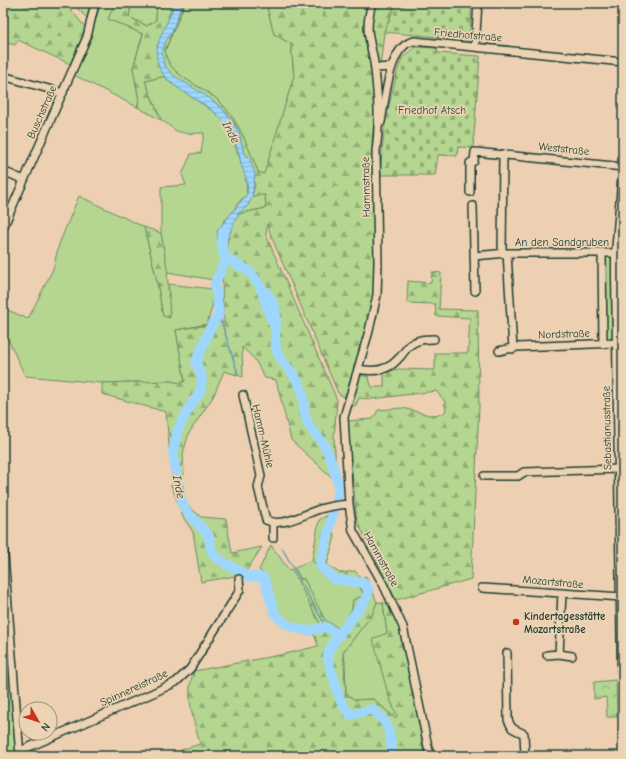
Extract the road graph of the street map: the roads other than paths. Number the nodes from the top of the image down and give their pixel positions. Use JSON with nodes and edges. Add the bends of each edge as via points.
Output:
{"nodes":[{"id":1,"x":95,"y":3,"type":"edge"},
{"id":2,"x":372,"y":3,"type":"edge"},
{"id":3,"x":478,"y":3,"type":"edge"},
{"id":4,"x":475,"y":47,"type":"junction"},
{"id":5,"x":623,"y":62,"type":"edge"},
{"id":6,"x":392,"y":67,"type":"junction"},
{"id":7,"x":375,"y":68,"type":"junction"},
{"id":8,"x":3,"y":76,"type":"edge"},
{"id":9,"x":63,"y":93,"type":"junction"},
{"id":10,"x":379,"y":133,"type":"junction"},
{"id":11,"x":503,"y":154,"type":"junction"},
{"id":12,"x":623,"y":167,"type":"edge"},
{"id":13,"x":3,"y":171,"type":"edge"},
{"id":14,"x":24,"y":180,"type":"junction"},
{"id":15,"x":623,"y":183,"type":"edge"},
{"id":16,"x":470,"y":192,"type":"dead end"},
{"id":17,"x":473,"y":206,"type":"dead end"},
{"id":18,"x":3,"y":228,"type":"edge"},
{"id":19,"x":602,"y":252,"type":"junction"},
{"id":20,"x":505,"y":253,"type":"junction"},
{"id":21,"x":619,"y":255,"type":"edge"},
{"id":22,"x":474,"y":256,"type":"junction"},
{"id":23,"x":475,"y":291,"type":"dead end"},
{"id":24,"x":434,"y":339,"type":"dead end"},
{"id":25,"x":617,"y":343,"type":"junction"},
{"id":26,"x":603,"y":344,"type":"junction"},
{"id":27,"x":513,"y":349,"type":"junction"},
{"id":28,"x":499,"y":351,"type":"dead end"},
{"id":29,"x":358,"y":369,"type":"junction"},
{"id":30,"x":242,"y":395,"type":"dead end"},
{"id":31,"x":620,"y":464,"type":"edge"},
{"id":32,"x":484,"y":476,"type":"dead end"},
{"id":33,"x":345,"y":505,"type":"junction"},
{"id":34,"x":273,"y":524,"type":"junction"},
{"id":35,"x":273,"y":538,"type":"dead end"},
{"id":36,"x":3,"y":543,"type":"edge"},
{"id":37,"x":239,"y":579,"type":"dead end"},
{"id":38,"x":622,"y":579,"type":"edge"},
{"id":39,"x":247,"y":582,"type":"dead end"},
{"id":40,"x":482,"y":588,"type":"dead end"},
{"id":41,"x":240,"y":590,"type":"junction"},
{"id":42,"x":562,"y":593,"type":"junction"},
{"id":43,"x":622,"y":597,"type":"edge"},
{"id":44,"x":507,"y":653,"type":"dead end"},
{"id":45,"x":559,"y":654,"type":"junction"},
{"id":46,"x":547,"y":655,"type":"dead end"},
{"id":47,"x":572,"y":656,"type":"dead end"},
{"id":48,"x":623,"y":672,"type":"edge"},
{"id":49,"x":20,"y":753,"type":"edge"},
{"id":50,"x":430,"y":756,"type":"edge"},
{"id":51,"x":526,"y":756,"type":"edge"}],
"edges":[{"from":1,"to":9,"type":"street","name":"Buschstraße","via":[[87,37]]},
{"from":2,"to":7,"type":"street","name":"Hammstraße","via":[[367,30]]},
{"from":3,"to":4,"type":"street"},
{"from":4,"to":5,"type":"street","name":"Friedhofstraße"},
{"from":4,"to":6,"type":"street","name":"Friedhofstraße","via":[[414,41],[405,45]]},
{"from":6,"to":7,"type":"street"},
{"from":6,"to":10,"type":"street","name":"Friedhofstraße"},
{"from":7,"to":10,"type":"street","name":"Hammstraße"},
{"from":8,"to":9,"type":"street"},
{"from":9,"to":14,"type":"street","name":"Buschstraße"},
{"from":10,"to":29,"type":"street","name":"Hammstraße","via":[[376,151],[377,295]]},
{"from":11,"to":12,"type":"street","name":"Weststraße"},
{"from":11,"to":16,"type":"street","name":"Weststraße","via":[[475,152],[474,161],[470,163]]},
{"from":11,"to":20,"type":"street","name":"An den Sandgruben"},
{"from":13,"to":14,"type":"street"},
{"from":14,"to":18,"type":"street","name":"Buschstraße"},
{"from":15,"to":21,"type":"main road","name":"Sebastianusstraße"},
{"from":17,"to":22,"type":"street"},
{"from":19,"to":20,"type":"street","name":"An den Sandgruben"},
{"from":19,"to":21,"type":"street","name":"An den Sandgruben"},
{"from":19,"to":26,"type":"street"},
{"from":20,"to":22,"type":"street","name":"An den Sandgruben"},
{"from":20,"to":27,"type":"street","name":"An den Sandgruben"},
{"from":21,"to":25,"type":"main road","name":"Sebastianusstraße"},
{"from":22,"to":23,"type":"street"},
{"from":24,"to":29,"type":"street","via":[[418,340],[410,345],[393,365],[382,370]]},
{"from":25,"to":26,"type":"street","name":"Nordstraße"},
{"from":25,"to":31,"type":"main road","name":"Sebastianusstraße"},
{"from":26,"to":27,"type":"street","name":"Nordstraße"},
{"from":27,"to":28,"type":"street","name":"Nordstraße"},
{"from":29,"to":33,"type":"street","name":"Hammstraße","via":[[344,417]]},
{"from":30,"to":34,"type":"street","name":"Hamm-Mühle","via":[[261,476],[258,487],[263,511],[266,520]]},
{"from":31,"to":32,"type":"street","via":[[524,472],[518,476]]},
{"from":31,"to":38,"type":"main road","name":"Sebastianusstraße"},
{"from":33,"to":34,"type":"street"},
{"from":33,"to":50,"type":"street","name":"Hammstraße","via":[[354,531],[403,627]]},
{"from":34,"to":35,"type":"street"},
{"from":36,"to":49,"type":"street"},
{"from":37,"to":41,"type":"street"},
{"from":38,"to":43,"type":"main road","name":"Sebastianusstraße"},
{"from":39,"to":41,"type":"street","name":"Spinnereistraße"},
{"from":40,"to":42,"type":"street","name":"Mozartstraße"},
{"from":41,"to":49,"type":"street","name":"Spinnereistraße","via":[[190,669],[176,682]]},
{"from":42,"to":43,"type":"street","name":"Mozartstraße"},
{"from":42,"to":45,"type":"street"},
{"from":43,"to":48,"type":"main road","name":"Sebastianusstraße"},
{"from":44,"to":51,"type":"street","via":[[508,720],[512,728],[524,734]]},
{"from":45,"to":46,"type":"street"},
{"from":45,"to":47,"type":"street"}]}
